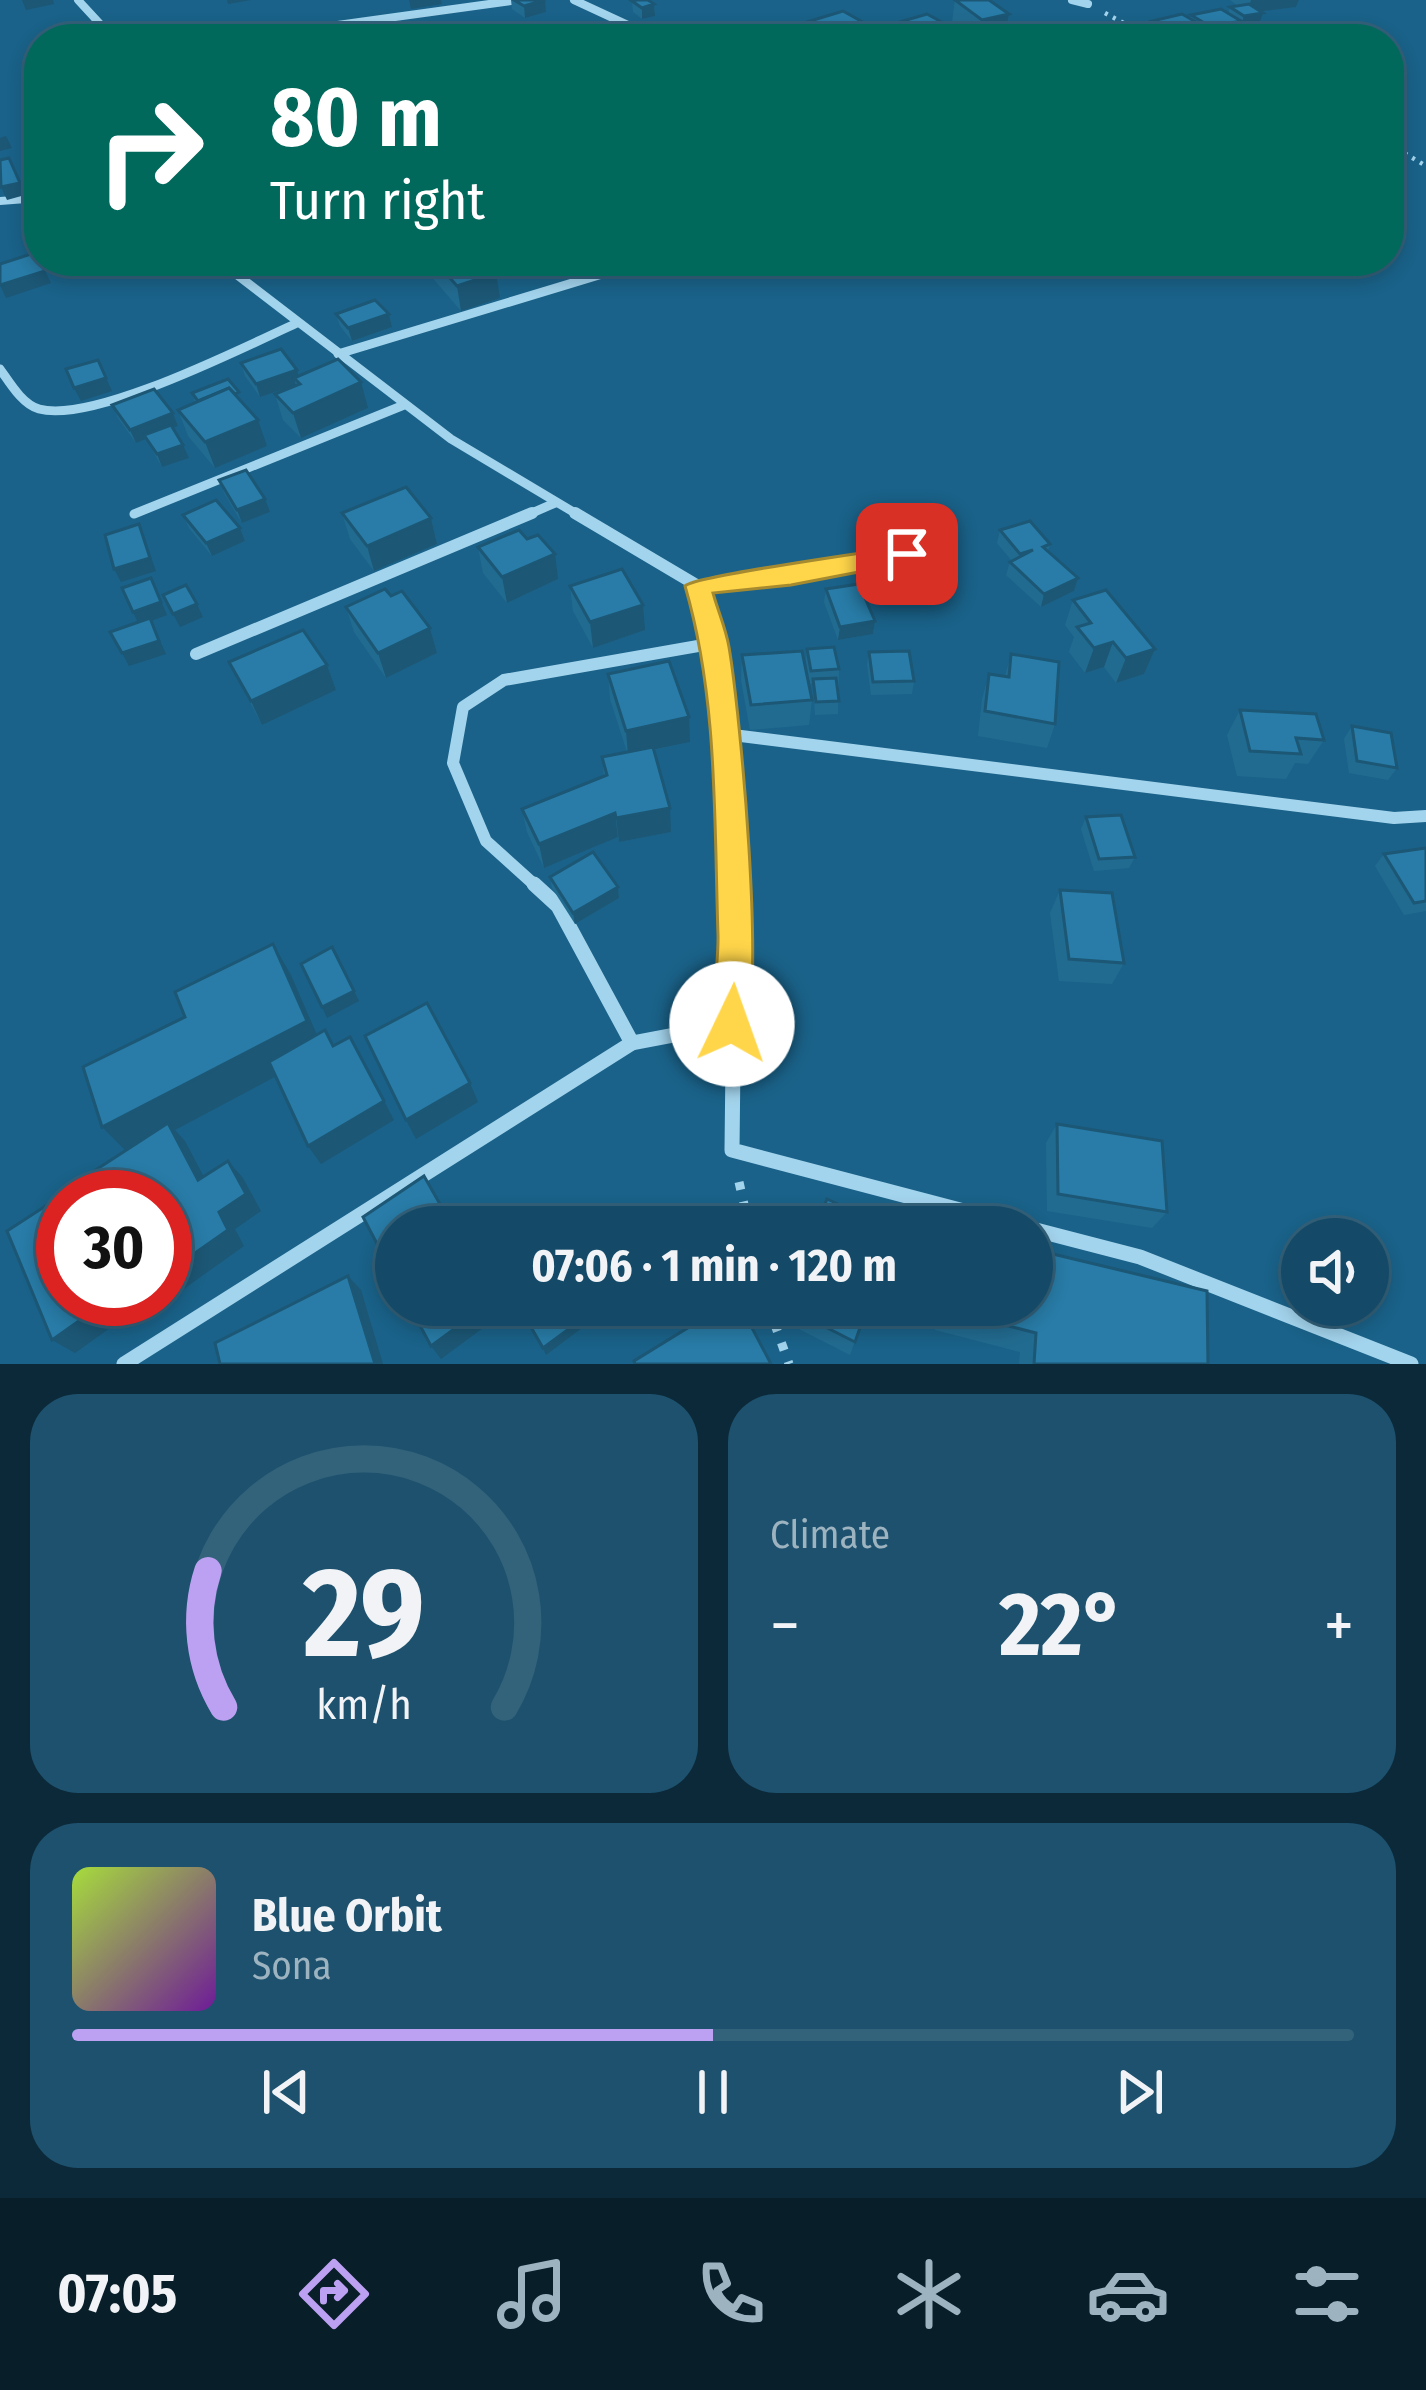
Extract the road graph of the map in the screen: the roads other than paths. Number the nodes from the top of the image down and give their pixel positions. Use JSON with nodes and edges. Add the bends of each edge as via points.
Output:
{"nodes":[{"id":1,"x":78,"y":0,"type":"edge"},
{"id":2,"x":518,"y":0,"type":"edge"},
{"id":3,"x":574,"y":0,"type":"edge"},
{"id":4,"x":1072,"y":0,"type":"edge"},
{"id":5,"x":1088,"y":4,"type":"road end"},
{"id":6,"x":105,"y":24,"type":"edge"},
{"id":7,"x":344,"y":24,"type":"edge"},
{"id":8,"x":626,"y":24,"type":"edge"},
{"id":9,"x":237,"y":276,"type":"edge"},
{"id":10,"x":595,"y":276,"type":"edge"},
{"id":11,"x":297,"y":323,"type":"junction"},
{"id":12,"x":338,"y":354,"type":"junction"},
{"id":13,"x":0,"y":369,"type":"edge"},
{"id":14,"x":404,"y":405,"type":"junction"},
{"id":15,"x":555,"y":503,"type":"junction"},
{"id":16,"x":134,"y":514,"type":"dead end"},
{"id":17,"x":945,"y":547,"type":"dead end"},
{"id":18,"x":698,"y":586,"type":"junction"},
{"id":19,"x":715,"y":643,"type":"junction"},
{"id":20,"x":196,"y":654,"type":"dead end"},
{"id":21,"x":725,"y":734,"type":"junction"},
{"id":22,"x":1426,"y":816,"type":"edge"},
{"id":23,"x":732,"y":1024,"type":"junction"},
{"id":24,"x":632,"y":1043,"type":"junction"},
{"id":25,"x":945,"y":1206,"type":"edge"},
{"id":26,"x":1053,"y":1234,"type":"edge"},
{"id":27,"x":124,"y":1364,"type":"edge"},
{"id":28,"x":1411,"y":1364,"type":"edge"}],
"edges":[{"from":1,"to":6,"type":"street"},
{"from":2,"to":7,"type":"street"},
{"from":3,"to":8,"type":"street"},
{"from":4,"to":5,"type":"street"},
{"from":9,"to":11,"type":"street"},
{"from":10,"to":12,"type":"street"},
{"from":11,"to":12,"type":"street"},
{"from":11,"to":13,"type":"street","via":[[158,383],[60,413],[34,409]]},
{"from":12,"to":14,"type":"street"},
{"from":14,"to":15,"type":"street"},
{"from":14,"to":16,"type":"street"},
{"from":15,"to":18,"type":"street"},
{"from":15,"to":20,"type":"street"},
{"from":17,"to":18,"type":"street"},
{"from":18,"to":19,"type":"street"},
{"from":19,"to":21,"type":"street"},
{"from":19,"to":24,"type":"street","via":[[504,680],[463,706],[453,763],[486,842],[559,906]]},
{"from":21,"to":22,"type":"street"},
{"from":21,"to":23,"type":"street"},
{"from":23,"to":24,"type":"street"},
{"from":23,"to":25,"type":"street","via":[[732,1150]]},
{"from":24,"to":27,"type":"street"},
{"from":26,"to":28,"type":"street","via":[[1141,1257]]}]}
